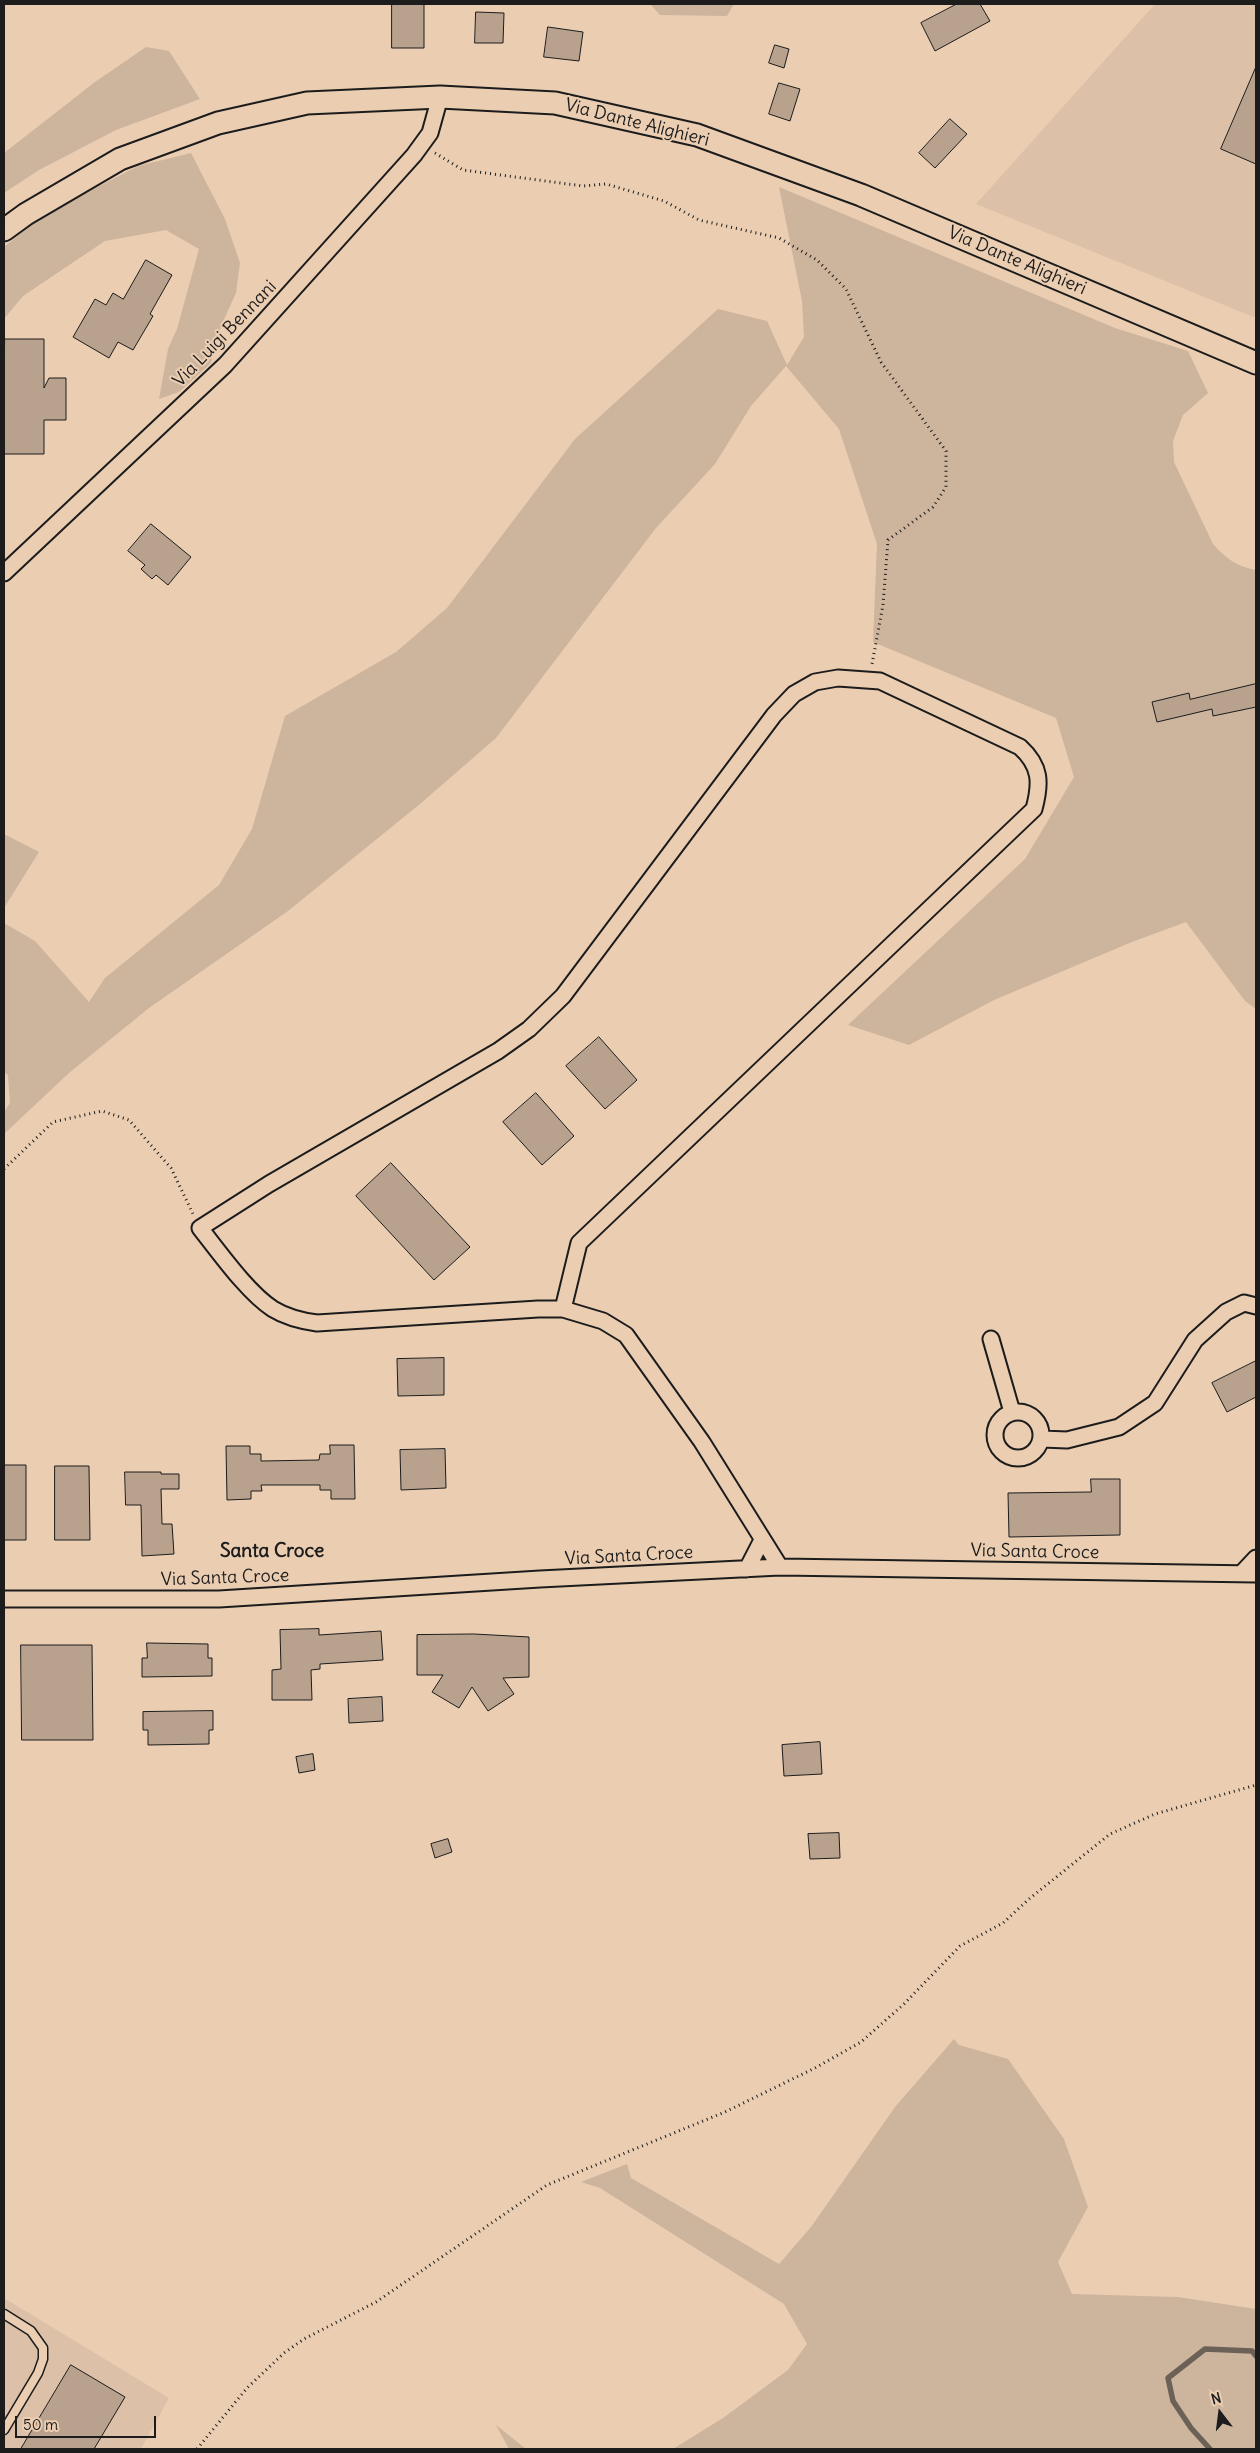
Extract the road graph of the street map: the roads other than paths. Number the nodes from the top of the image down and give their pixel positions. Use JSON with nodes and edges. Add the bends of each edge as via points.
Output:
{"nodes":[{"id":1,"x":440,"y":97,"type":"junction"},
{"id":2,"x":4,"y":230,"type":"edge"},
{"id":3,"x":1256,"y":363,"type":"edge"},
{"id":4,"x":4,"y":573,"type":"edge"},
{"id":5,"x":1256,"y":1306,"type":"edge"},
{"id":6,"x":564,"y":1309,"type":"junction"},
{"id":7,"x":991,"y":1340,"type":"dead end"},
{"id":8,"x":1012,"y":1412,"type":"junction"},
{"id":9,"x":1042,"y":1439,"type":"junction"},
{"id":10,"x":762,"y":1540,"type":"junction"},
{"id":11,"x":1256,"y":1558,"type":"edge"},
{"id":12,"x":780,"y":1567,"type":"junction"},
{"id":13,"x":747,"y":1569,"type":"junction"},
{"id":14,"x":1241,"y":1574,"type":"junction"},
{"id":15,"x":1256,"y":1574,"type":"edge"},
{"id":16,"x":4,"y":1599,"type":"edge"},
{"id":17,"x":4,"y":2314,"type":"edge"},
{"id":18,"x":4,"y":2430,"type":"edge"}],
"edges":[{"from":1,"to":2,"type":"main road","name":"Via Dante Alighieri","via":[[307,102],[218,123],[120,159]]},
{"from":1,"to":3,"type":"main road","name":"Via Dante Alighieri","via":[[555,103],[697,135],[860,195]]},
{"from":1,"to":4,"type":"street","name":"Via Luigi Bennani","via":[[430,133],[421,146],[225,366]]},
{"from":5,"to":9,"type":"street","via":[[1244,1303],[1226,1312],[1195,1340],[1155,1403],[1119,1427],[1067,1440]]},
{"from":6,"to":6,"type":"street","via":[[317,1323],[298,1320],[273,1309],[254,1292],[200,1228],[269,1184],[498,1051],[529,1029],[563,996],[780,708],[794,694],[815,682],[838,678],[880,682],[1020,747],[1037,771],[1039,789],[1034,809],[579,1243]]},
{"from":6,"to":10,"type":"street","via":[[603,1321],[626,1335],[702,1442]]},
{"from":7,"to":8,"type":"street"},
{"from":8,"to":9,"type":"street","via":[[1028,1413],[1034,1417],[1042,1431]]},
{"from":8,"to":9,"type":"street","via":[[996,1427],[1000,1449],[1013,1457],[1028,1456]]},
{"from":10,"to":12,"type":"street"},
{"from":10,"to":13,"type":"street"},
{"from":11,"to":14,"type":"street"},
{"from":12,"to":13,"type":"street","name":"Via Santa Croce"},
{"from":12,"to":14,"type":"street","name":"Via Santa Croce"},
{"from":13,"to":16,"type":"street","name":"Via Santa Croce","via":[[219,1600]]},
{"from":14,"to":15,"type":"street","name":"Via Santa Croce"},
{"from":17,"to":18,"type":"lane","via":[[31,2331],[43,2348],[38,2374]]}]}
